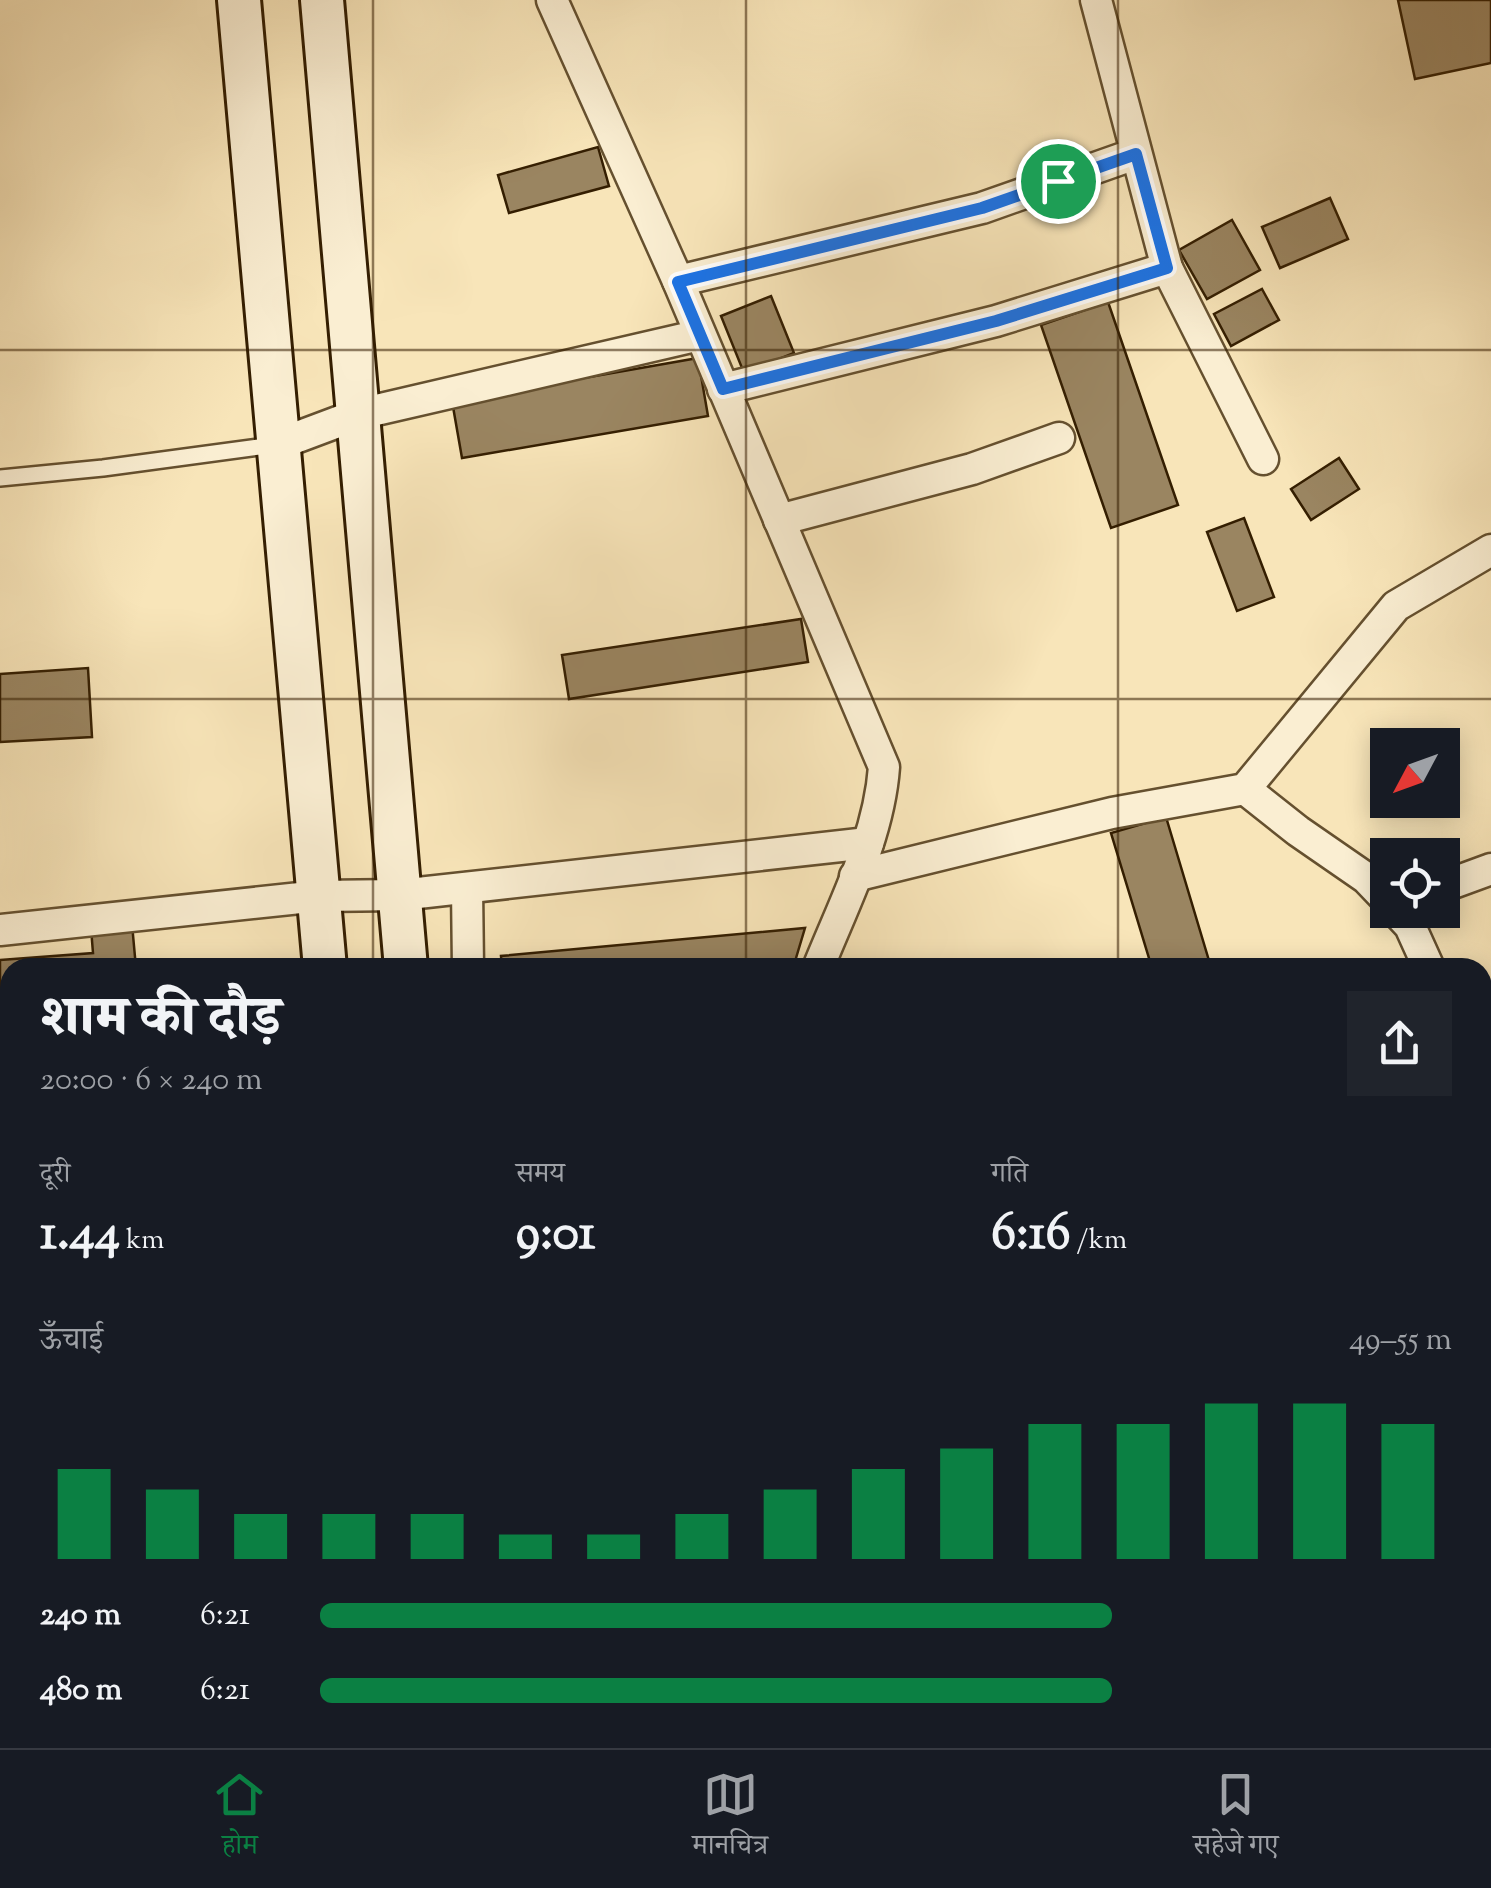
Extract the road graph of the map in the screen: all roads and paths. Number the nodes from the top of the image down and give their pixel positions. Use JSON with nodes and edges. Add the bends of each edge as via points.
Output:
{"nodes":[{"id":1,"x":239,"y":0,"type":"edge"},
{"id":2,"x":322,"y":0,"type":"edge"},
{"id":3,"x":552,"y":0,"type":"edge"},
{"id":4,"x":1096,"y":0,"type":"edge"},
{"id":5,"x":1136,"y":154,"type":"junction"},
{"id":6,"x":1167,"y":268,"type":"junction"},
{"id":7,"x":678,"y":282,"type":"junction"},
{"id":8,"x":700,"y":335,"type":"junction"},
{"id":9,"x":723,"y":389,"type":"junction"},
{"id":10,"x":359,"y":414,"type":"junction"},
{"id":11,"x":1059,"y":438,"type":"dead end"},
{"id":12,"x":278,"y":444,"type":"junction"},
{"id":13,"x":1263,"y":459,"type":"dead end"},
{"id":14,"x":0,"y":478,"type":"edge"},
{"id":15,"x":778,"y":520,"type":"junction"},
{"id":16,"x":1491,"y":550,"type":"edge"},
{"id":17,"x":1244,"y":789,"type":"junction"},
{"id":18,"x":868,"y":843,"type":"junction"},
{"id":19,"x":1491,"y":869,"type":"edge"},
{"id":20,"x":855,"y":876,"type":"junction"},
{"id":21,"x":1460,"y":880,"type":"edge"},
{"id":22,"x":1370,"y":882,"type":"edge"},
{"id":23,"x":466,"y":888,"type":"junction"},
{"id":24,"x":400,"y":895,"type":"junction"},
{"id":25,"x":319,"y":896,"type":"junction"},
{"id":26,"x":1411,"y":928,"type":"edge"},
{"id":27,"x":0,"y":930,"type":"edge"},
{"id":28,"x":324,"y":958,"type":"edge"},
{"id":29,"x":405,"y":958,"type":"edge"},
{"id":30,"x":468,"y":958,"type":"edge"},
{"id":31,"x":822,"y":958,"type":"edge"},
{"id":32,"x":1424,"y":958,"type":"edge"}],
"edges":[{"from":1,"to":12,"type":"main road"},
{"from":2,"to":10,"type":"main road"},
{"from":3,"to":7,"type":"street"},
{"from":4,"to":5,"type":"street"},
{"from":5,"to":6,"type":"street"},
{"from":5,"to":7,"type":"street","via":[[982,208]]},
{"from":6,"to":9,"type":"street","via":[[996,321]]},
{"from":6,"to":13,"type":"street"},
{"from":7,"to":8,"type":"street"},
{"from":8,"to":9,"type":"street"},
{"from":8,"to":10,"type":"street"},
{"from":9,"to":15,"type":"street"},
{"from":10,"to":12,"type":"street"},
{"from":10,"to":24,"type":"main road"},
{"from":11,"to":15,"type":"street","via":[[972,469]]},
{"from":12,"to":14,"type":"lane"},
{"from":12,"to":25,"type":"main road"},
{"from":15,"to":18,"type":"street","via":[[884,767]]},
{"from":16,"to":17,"type":"street","via":[[1396,606]]},
{"from":17,"to":20,"type":"street","via":[[1112,812]]},
{"from":17,"to":22,"type":"street"},
{"from":18,"to":20,"type":"street"},
{"from":18,"to":23,"type":"street"},
{"from":19,"to":21,"type":"street"},
{"from":20,"to":31,"type":"street"},
{"from":23,"to":24,"type":"street"},
{"from":23,"to":30,"type":"street"},
{"from":24,"to":25,"type":"street"},
{"from":24,"to":29,"type":"main road"},
{"from":25,"to":27,"type":"street"},
{"from":25,"to":28,"type":"main road"},
{"from":26,"to":32,"type":"street"}]}
